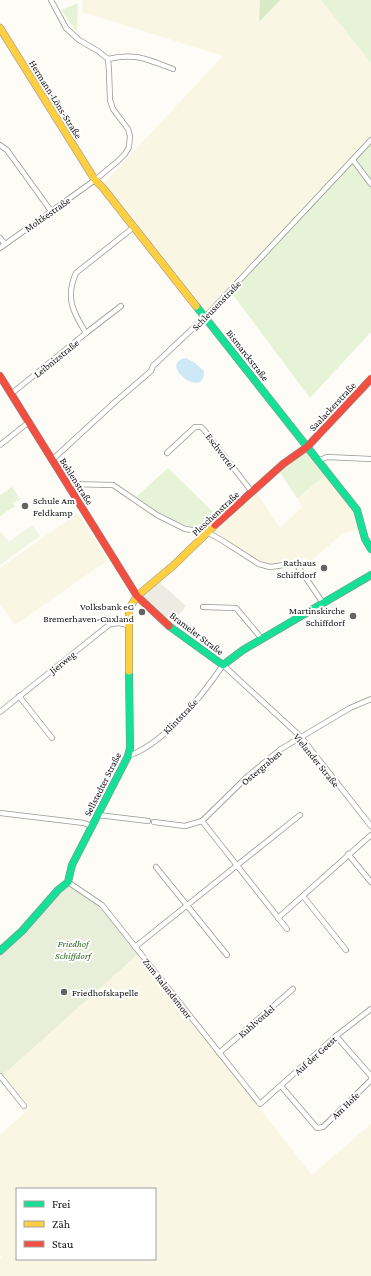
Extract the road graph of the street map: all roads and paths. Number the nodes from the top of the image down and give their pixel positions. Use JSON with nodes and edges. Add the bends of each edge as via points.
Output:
{"nodes":[{"id":1,"x":51,"y":0,"type":"edge"},
{"id":2,"x":0,"y":28,"type":"edge"},
{"id":3,"x":108,"y":59,"type":"junction"},
{"id":4,"x":173,"y":69,"type":"dead end"},
{"id":5,"x":371,"y":140,"type":"edge"},
{"id":6,"x":0,"y":145,"type":"edge"},
{"id":7,"x":352,"y":160,"type":"junction"},
{"id":8,"x":95,"y":180,"type":"junction"},
{"id":9,"x":371,"y":184,"type":"edge"},
{"id":10,"x":51,"y":211,"type":"junction"},
{"id":11,"x":134,"y":227,"type":"junction"},
{"id":12,"x":0,"y":238,"type":"edge"},
{"id":13,"x":5,"y":244,"type":"junction"},
{"id":14,"x":0,"y":248,"type":"edge"},
{"id":15,"x":122,"y":306,"type":"dead end"},
{"id":16,"x":205,"y":317,"type":"junction"},
{"id":17,"x":86,"y":333,"type":"junction"},
{"id":18,"x":0,"y":376,"type":"edge"},
{"id":19,"x":371,"y":379,"type":"edge"},
{"id":20,"x":11,"y":394,"type":"junction"},
{"id":21,"x":29,"y":422,"type":"junction"},
{"id":22,"x":0,"y":445,"type":"edge"},
{"id":23,"x":307,"y":447,"type":"junction"},
{"id":24,"x":167,"y":453,"type":"dead end"},
{"id":25,"x":371,"y":459,"type":"edge"},
{"id":26,"x":52,"y":460,"type":"junction"},
{"id":27,"x":318,"y":461,"type":"junction"},
{"id":28,"x":67,"y":484,"type":"junction"},
{"id":29,"x":252,"y":492,"type":"junction"},
{"id":30,"x":207,"y":532,"type":"junction"},
{"id":31,"x":371,"y":549,"type":"edge"},
{"id":32,"x":371,"y":575,"type":"edge"},
{"id":33,"x":137,"y":596,"type":"junction"},
{"id":34,"x":323,"y":604,"type":"junction"},
{"id":35,"x":203,"y":608,"type":"dead end"},
{"id":36,"x":128,"y":624,"type":"junction"},
{"id":37,"x":262,"y":639,"type":"junction"},
{"id":38,"x":223,"y":665,"type":"junction"},
{"id":39,"x":19,"y":696,"type":"junction"},
{"id":40,"x":371,"y":699,"type":"edge"},
{"id":41,"x":0,"y":712,"type":"edge"},
{"id":42,"x":301,"y":737,"type":"junction"},
{"id":43,"x":52,"y":738,"type":"dead end"},
{"id":44,"x":128,"y":756,"type":"junction"},
{"id":45,"x":0,"y":813,"type":"edge"},
{"id":46,"x":98,"y":815,"type":"junction"},
{"id":47,"x":300,"y":815,"type":"dead end"},
{"id":48,"x":202,"y":821,"type":"junction"},
{"id":49,"x":148,"y":822,"type":"dead end"},
{"id":50,"x":154,"y":822,"type":"dead end"},
{"id":51,"x":91,"y":826,"type":"junction"},
{"id":52,"x":371,"y":826,"type":"edge"},
{"id":53,"x":371,"y":835,"type":"edge"},
{"id":54,"x":348,"y":854,"type":"junction"},
{"id":55,"x":237,"y":866,"type":"junction"},
{"id":56,"x":156,"y":867,"type":"dead end"},
{"id":57,"x":68,"y":882,"type":"junction"},
{"id":58,"x":371,"y":882,"type":"edge"},
{"id":59,"x":303,"y":896,"type":"junction"},
{"id":60,"x":188,"y":906,"type":"junction"},
{"id":61,"x":278,"y":918,"type":"junction"},
{"id":62,"x":288,"y":929,"type":"dead end"},
{"id":63,"x":135,"y":947,"type":"junction"},
{"id":64,"x":346,"y":950,"type":"dead end"},
{"id":65,"x":0,"y":951,"type":"edge"},
{"id":66,"x":227,"y":955,"type":"dead end"},
{"id":67,"x":293,"y":988,"type":"dead end"},
{"id":68,"x":371,"y":1008,"type":"edge"},
{"id":69,"x":336,"y":1036,"type":"junction"},
{"id":70,"x":219,"y":1053,"type":"junction"},
{"id":71,"x":0,"y":1076,"type":"edge"},
{"id":72,"x":280,"y":1086,"type":"junction"},
{"id":73,"x":260,"y":1104,"type":"joint"},
{"id":74,"x":24,"y":1106,"type":"dead end"}],
"edges":[{"from":1,"to":3,"type":"street","via":[[66,28]]},
{"from":2,"to":8,"type":"street","name":"Hermann-Löns-Straße"},
{"from":3,"to":4,"type":"street","via":[[128,55]]},
{"from":3,"to":8,"type":"street","name":"Moltkestraße","via":[[110,100],[113,109],[128,129],[130,140],[125,154]]},
{"from":5,"to":7,"type":"street","name":"Schleusenstraße"},
{"from":6,"to":10,"type":"street","via":[[7,150]]},
{"from":7,"to":9,"type":"street"},
{"from":7,"to":16,"type":"street","name":"Schleusenstraße"},
{"from":8,"to":10,"type":"street","name":"Moltkestraße"},
{"from":8,"to":11,"type":"street","name":"Bismarckstraße"},
{"from":10,"to":13,"type":"street","name":"Moltkestraße"},
{"from":11,"to":16,"type":"street","name":"Bismarckstraße"},
{"from":11,"to":17,"type":"street","name":"Leibnizstraße","via":[[76,274],[71,285],[70,298],[76,317]]},
{"from":12,"to":13,"type":"street"},
{"from":13,"to":14,"type":"street","name":"Moltkestraße"},
{"from":15,"to":17,"type":"street"},
{"from":16,"to":23,"type":"street","name":"Bismarckstraße"},
{"from":16,"to":26,"type":"street","name":"Schleusenstraße","via":[[153,366],[151,371]]},
{"from":17,"to":20,"type":"street","name":"Leibnizstraße"},
{"from":18,"to":20,"type":"street","name":"Bohlenstraße"},
{"from":19,"to":23,"type":"street","name":"Saalackerstraße"},
{"from":20,"to":21,"type":"street","name":"Bohlenstraße"},
{"from":21,"to":22,"type":"street"},
{"from":21,"to":26,"type":"street","name":"Bohlenstraße"},
{"from":23,"to":27,"type":"street","name":"Bismarckstraße"},
{"from":23,"to":29,"type":"street","name":"Pleschenstraße","via":[[283,464]]},
{"from":24,"to":29,"type":"street","name":"Eschvortel","via":[[195,428],[201,427],[206,430]]},
{"from":25,"to":27,"type":"street","via":[[327,457]]},
{"from":26,"to":28,"type":"street","name":"Bohlenstraße"},
{"from":27,"to":31,"type":"street","name":"Bismarckstraße","via":[[357,510],[365,539]]},
{"from":28,"to":30,"type":"street","via":[[113,485],[157,515],[185,528]]},
{"from":28,"to":33,"type":"street","name":"Bohlenstraße"},
{"from":29,"to":30,"type":"street","name":"Pleschenstraße"},
{"from":30,"to":33,"type":"street","name":"Pleschenstraße","via":[[174,565]]},
{"from":30,"to":34,"type":"street","via":[[259,564],[270,567],[297,564]]},
{"from":32,"to":34,"type":"street","name":"Brameler Straße"},
{"from":33,"to":36,"type":"street","name":"Sellstedter Straße","via":[[129,609]]},
{"from":33,"to":38,"type":"street","name":"Brameler Straße","via":[[169,626]]},
{"from":34,"to":37,"type":"street","name":"Brameler Straße"},
{"from":35,"to":37,"type":"street","via":[[236,608]]},
{"from":36,"to":39,"type":"street","name":"Jierweg","via":[[110,624]]},
{"from":36,"to":44,"type":"street","name":"Sellstedter Straße"},
{"from":37,"to":38,"type":"street","name":"Brameler Straße"},
{"from":38,"to":42,"type":"street","name":"Vielander Straße"},
{"from":38,"to":44,"type":"street","name":"Klintstraße","via":[[213,681],[170,727],[138,752]]},
{"from":39,"to":41,"type":"street","name":"Jierweg"},
{"from":39,"to":43,"type":"street"},
{"from":40,"to":42,"type":"street","name":"Ostergraben","via":[[350,708]]},
{"from":42,"to":48,"type":"street","name":"Ostergraben","via":[[281,749],[248,776]]},
{"from":42,"to":52,"type":"street","name":"Vielander Straße"},
{"from":44,"to":46,"type":"street","name":"Sellstedter Straße"},
{"from":45,"to":51,"type":"street"},
{"from":46,"to":49,"type":"street"},
{"from":46,"to":51,"type":"street","name":"Sellstedter Straße"},
{"from":47,"to":55,"type":"street"},
{"from":48,"to":50,"type":"street","via":[[185,826]]},
{"from":48,"to":55,"type":"street"},
{"from":51,"to":57,"type":"street","name":"Sellstedter Straße","via":[[72,865]]},
{"from":53,"to":54,"type":"street"},
{"from":54,"to":58,"type":"street"},
{"from":54,"to":59,"type":"street"},
{"from":55,"to":60,"type":"street"},
{"from":55,"to":61,"type":"street"},
{"from":56,"to":60,"type":"street"},
{"from":57,"to":63,"type":"street","name":"Zum Ralandsmoor","via":[[102,904]]},
{"from":57,"to":65,"type":"street"},
{"from":59,"to":61,"type":"street"},
{"from":59,"to":64,"type":"street"},
{"from":60,"to":63,"type":"street"},
{"from":60,"to":66,"type":"street"},
{"from":61,"to":62,"type":"street"},
{"from":63,"to":70,"type":"street","name":"Zum Ralandsmoor"},
{"from":67,"to":70,"type":"street","name":"Kuhlvordel"},
{"from":68,"to":69,"type":"street","name":"Auf der Geest"},
{"from":69,"to":72,"type":"street","name":"Auf der Geest"},
{"from":69,"to":72,"type":"street","name":"Am Hofe","via":[[371,1076],[371,1080],[323,1127],[317,1128]]},
{"from":70,"to":73,"type":"street","name":"Zum Ralandsmoor"},
{"from":71,"to":74,"type":"street"},
{"from":72,"to":73,"type":"street","name":"Auf der Geest"}]}
